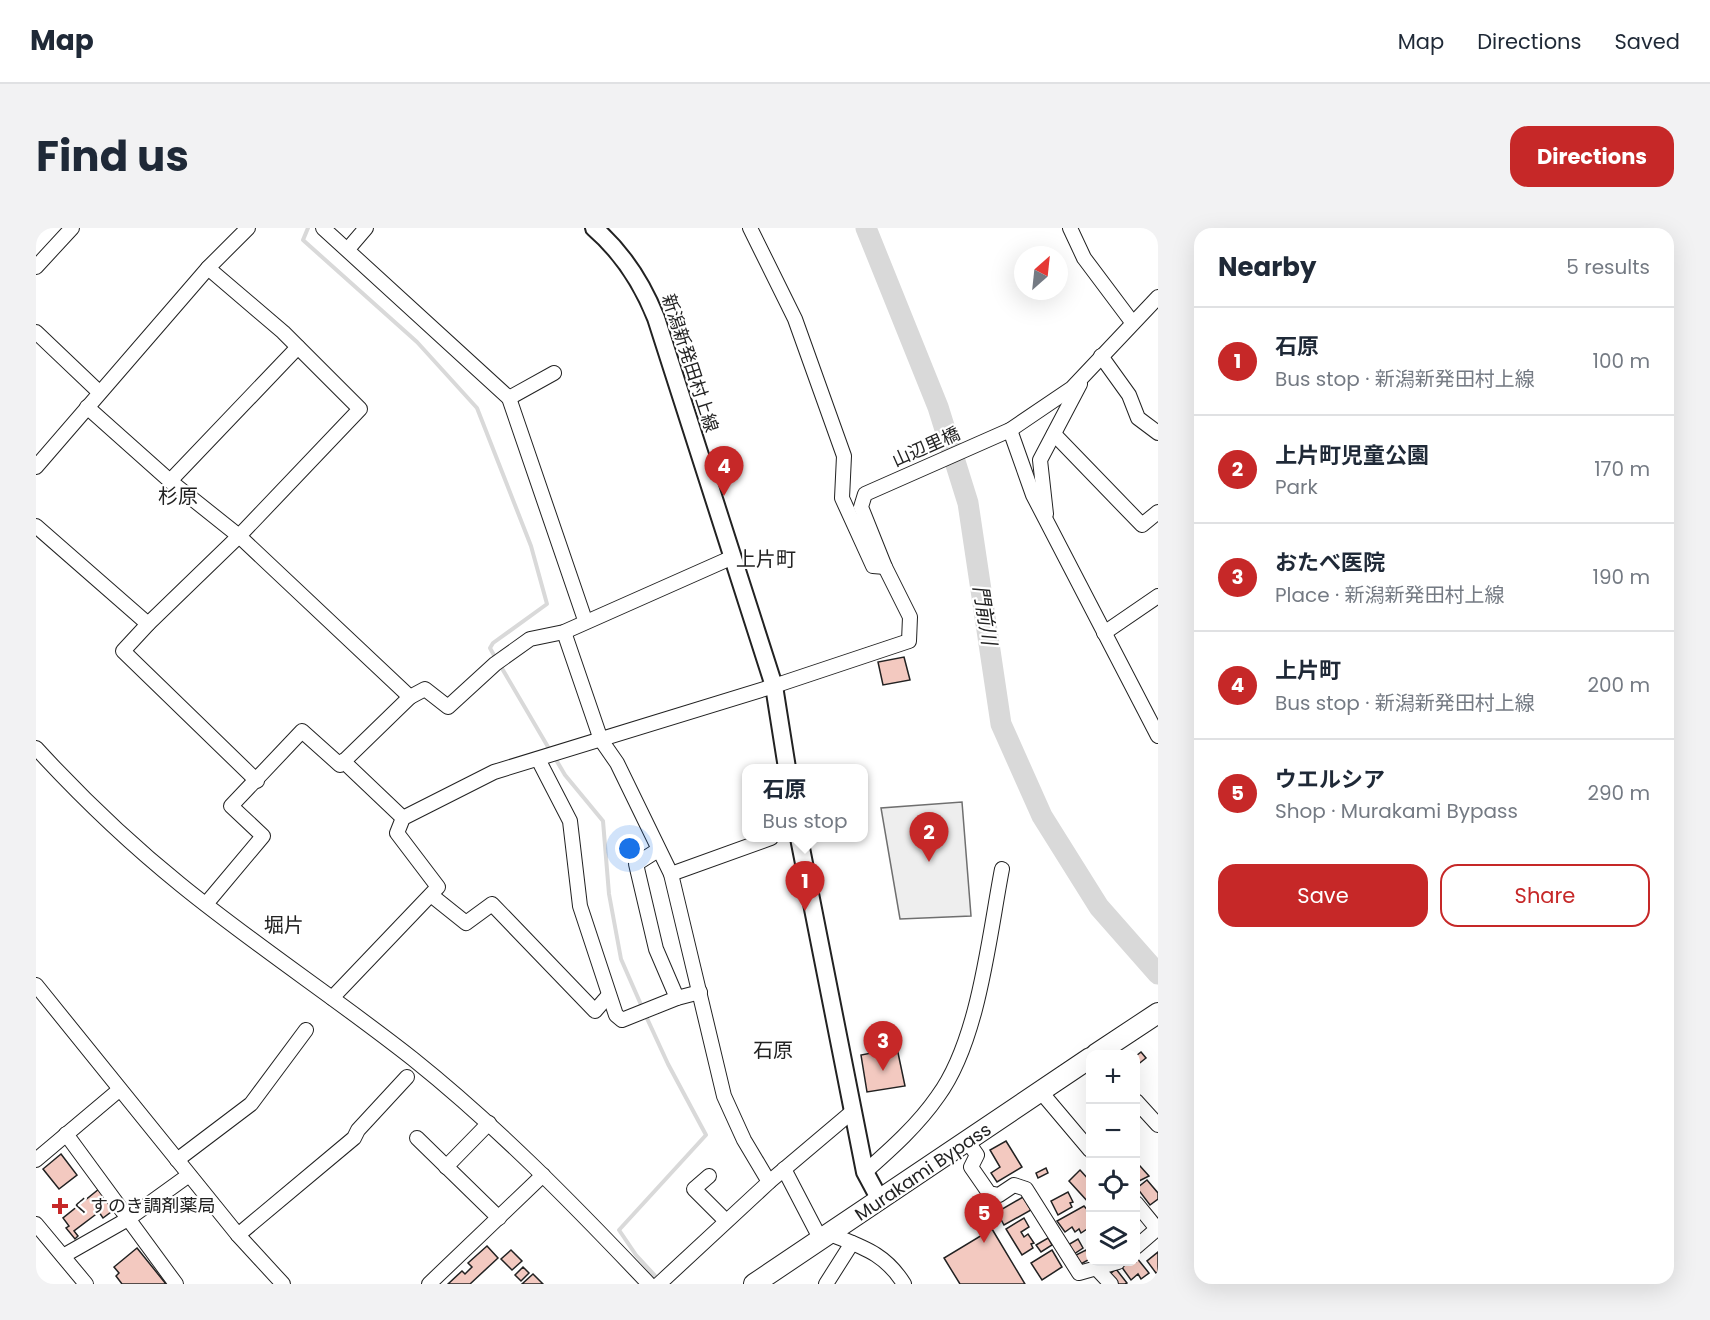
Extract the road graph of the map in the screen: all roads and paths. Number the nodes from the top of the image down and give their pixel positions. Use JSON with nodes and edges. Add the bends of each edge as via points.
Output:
{"nodes":[{"id":1,"x":72,"y":228,"type":"edge"},
{"id":2,"x":248,"y":228,"type":"edge"},
{"id":3,"x":323,"y":228,"type":"edge"},
{"id":4,"x":366,"y":228,"type":"edge"},
{"id":5,"x":594,"y":228,"type":"edge"},
{"id":6,"x":750,"y":228,"type":"edge"},
{"id":7,"x":1070,"y":228,"type":"edge"},
{"id":8,"x":348,"y":249,"type":"junction"},
{"id":9,"x":36,"y":267,"type":"edge"},
{"id":10,"x":208,"y":268,"type":"junction"},
{"id":11,"x":1158,"y":297,"type":"edge"},
{"id":12,"x":1132,"y":322,"type":"junction"},
{"id":13,"x":36,"y":332,"type":"edge"},
{"id":14,"x":298,"y":347,"type":"junction"},
{"id":15,"x":1101,"y":356,"type":"junction"},
{"id":16,"x":1087,"y":372,"type":"junction"},
{"id":17,"x":554,"y":373,"type":"dead end"},
{"id":18,"x":99,"y":392,"type":"junction"},
{"id":19,"x":508,"y":398,"type":"junction"},
{"id":20,"x":87,"y":407,"type":"junction"},
{"id":21,"x":1006,"y":432,"type":"junction"},
{"id":22,"x":1158,"y":433,"type":"edge"},
{"id":23,"x":1054,"y":434,"type":"junction"},
{"id":24,"x":36,"y":467,"type":"edge"},
{"id":25,"x":171,"y":481,"type":"junction"},
{"id":26,"x":1158,"y":513,"type":"edge"},
{"id":27,"x":1047,"y":523,"type":"junction"},
{"id":28,"x":36,"y":526,"type":"edge"},
{"id":29,"x":238,"y":536,"type":"junction"},
{"id":30,"x":732,"y":557,"type":"junction"},
{"id":31,"x":885,"y":567,"type":"junction"},
{"id":32,"x":1158,"y":596,"type":"edge"},
{"id":33,"x":585,"y":620,"type":"junction"},
{"id":34,"x":148,"y":624,"type":"junction"},
{"id":35,"x":564,"y":632,"type":"junction"},
{"id":36,"x":1104,"y":633,"type":"junction"},
{"id":37,"x":774,"y":686,"type":"junction"},
{"id":38,"x":410,"y":697,"type":"junction"},
{"id":39,"x":1158,"y":736,"type":"edge"},
{"id":40,"x":601,"y":740,"type":"junction"},
{"id":41,"x":36,"y":748,"type":"edge"},
{"id":42,"x":538,"y":759,"type":"junction"},
{"id":43,"x":343,"y":761,"type":"junction"},
{"id":44,"x":786,"y":764,"type":"edge"},
{"id":45,"x":257,"y":781,"type":"junction"},
{"id":46,"x":403,"y":818,"type":"junction"},
{"id":47,"x":757,"y":842,"type":"edge"},
{"id":48,"x":800,"y":842,"type":"edge"},
{"id":49,"x":658,"y":850,"type":"junction"},
{"id":50,"x":1002,"y":868,"type":"dead end"},
{"id":51,"x":671,"y":874,"type":"junction"},
{"id":52,"x":431,"y":895,"type":"junction"},
{"id":53,"x":206,"y":904,"type":"junction"},
{"id":54,"x":36,"y":985,"type":"edge"},
{"id":55,"x":700,"y":992,"type":"junction"},
{"id":56,"x":608,"y":996,"type":"junction"},
{"id":57,"x":332,"y":998,"type":"junction"},
{"id":58,"x":677,"y":998,"type":"junction"},
{"id":59,"x":1158,"y":1013,"type":"edge"},
{"id":60,"x":306,"y":1030,"type":"dead end"},
{"id":61,"x":1103,"y":1050,"type":"edge"},
{"id":62,"x":1086,"y":1061,"type":"edge"},
{"id":63,"x":407,"y":1077,"type":"dead end"},
{"id":64,"x":119,"y":1090,"type":"junction"},
{"id":65,"x":1041,"y":1092,"type":"junction"},
{"id":66,"x":1139,"y":1104,"type":"edge"},
{"id":67,"x":853,"y":1112,"type":"junction"},
{"id":68,"x":489,"y":1124,"type":"junction"},
{"id":69,"x":1158,"y":1125,"type":"edge"},
{"id":70,"x":66,"y":1134,"type":"junction"},
{"id":71,"x":417,"y":1138,"type":"dead end"},
{"id":72,"x":968,"y":1142,"type":"junction"},
{"id":73,"x":1086,"y":1145,"type":"edge"},
{"id":74,"x":36,"y":1160,"type":"edge"},
{"id":75,"x":177,"y":1160,"type":"junction"},
{"id":76,"x":446,"y":1167,"type":"junction"},
{"id":77,"x":783,"y":1169,"type":"junction"},
{"id":78,"x":865,"y":1172,"type":"junction"},
{"id":79,"x":189,"y":1175,"type":"junction"},
{"id":80,"x":543,"y":1175,"type":"junction"},
{"id":81,"x":710,"y":1176,"type":"dead end"},
{"id":82,"x":769,"y":1182,"type":"junction"},
{"id":83,"x":880,"y":1200,"type":"junction"},
{"id":84,"x":1140,"y":1208,"type":"edge"},
{"id":85,"x":499,"y":1218,"type":"junction"},
{"id":86,"x":128,"y":1219,"type":"junction"},
{"id":87,"x":726,"y":1221,"type":"junction"},
{"id":88,"x":36,"y":1224,"type":"edge"},
{"id":89,"x":1158,"y":1229,"type":"edge"},
{"id":90,"x":238,"y":1235,"type":"junction"},
{"id":91,"x":825,"y":1237,"type":"junction"},
{"id":92,"x":852,"y":1243,"type":"junction"},
{"id":93,"x":1140,"y":1244,"type":"edge"},
{"id":94,"x":63,"y":1256,"type":"junction"},
{"id":95,"x":1103,"y":1266,"type":"edge"},
{"id":96,"x":1096,"y":1268,"type":"junction"},
{"id":97,"x":86,"y":1284,"type":"edge"},
{"id":98,"x":176,"y":1284,"type":"edge"},
{"id":99,"x":283,"y":1284,"type":"edge"},
{"id":100,"x":429,"y":1284,"type":"edge"},
{"id":101,"x":649,"y":1284,"type":"edge"},
{"id":102,"x":659,"y":1284,"type":"edge"},
{"id":103,"x":754,"y":1284,"type":"edge"},
{"id":104,"x":826,"y":1284,"type":"edge"},
{"id":105,"x":904,"y":1284,"type":"edge"},
{"id":106,"x":1111,"y":1284,"type":"edge"}],
"edges":[{"from":1,"to":9,"type":"street"},
{"from":2,"to":10,"type":"street"},
{"from":3,"to":8,"type":"street"},
{"from":4,"to":8,"type":"street"},
{"from":5,"to":30,"type":"main road","name":"新潟新発田村上線","via":[[644,287]]},
{"from":6,"to":31,"type":"street","via":[[795,319],[844,456],[842,498],[873,566]]},
{"from":7,"to":12,"type":"street","via":[[1084,258]]},
{"from":8,"to":19,"type":"street"},
{"from":10,"to":14,"type":"street"},
{"from":10,"to":18,"type":"street"},
{"from":11,"to":12,"type":"street"},
{"from":12,"to":15,"type":"street"},
{"from":13,"to":18,"type":"street"},
{"from":14,"to":25,"type":"street"},
{"from":14,"to":29,"type":"street","via":[[360,409]]},
{"from":15,"to":16,"type":"street"},
{"from":15,"to":22,"type":"street","via":[[1130,395],[1138,418]]},
{"from":16,"to":21,"type":"street","name":"山辺里橋","via":[[1072,388]]},
{"from":16,"to":23,"type":"street"},
{"from":17,"to":19,"type":"street"},
{"from":18,"to":20,"type":"street"},
{"from":19,"to":33,"type":"street"},
{"from":20,"to":24,"type":"street"},
{"from":20,"to":25,"type":"street"},
{"from":21,"to":27,"type":"street"},
{"from":21,"to":31,"type":"street","name":"山辺里橋","via":[[865,494],[861,507]]},
{"from":23,"to":26,"type":"street","via":[[1142,525]]},
{"from":23,"to":27,"type":"street","via":[[1040,460]]},
{"from":25,"to":29,"type":"street"},
{"from":27,"to":36,"type":"street"},
{"from":28,"to":34,"type":"street"},
{"from":29,"to":34,"type":"street"},
{"from":29,"to":38,"type":"street"},
{"from":30,"to":33,"type":"street"},
{"from":30,"to":37,"type":"main road","name":"新潟新発田村上線"},
{"from":31,"to":37,"type":"street","via":[[910,617],[909,641]]},
{"from":32,"to":36,"type":"street"},
{"from":33,"to":35,"type":"street"},
{"from":34,"to":45,"type":"street","via":[[123,651]]},
{"from":35,"to":38,"type":"street","via":[[530,639],[495,664],[448,707],[425,689]]},
{"from":35,"to":40,"type":"street"},
{"from":36,"to":39,"type":"street"},
{"from":37,"to":40,"type":"street"},
{"from":37,"to":44,"type":"main road","name":"新潟新発田村上線"},
{"from":38,"to":43,"type":"street"},
{"from":40,"to":42,"type":"street"},
{"from":40,"to":49,"type":"street","via":[[617,763]]},
{"from":41,"to":53,"type":"street","via":[[126,838]]},
{"from":42,"to":46,"type":"street","via":[[494,772]]},
{"from":42,"to":56,"type":"street","via":[[570,821],[580,906]]},
{"from":43,"to":45,"type":"street","via":[[340,765],[303,731]]},
{"from":43,"to":46,"type":"street"},
{"from":45,"to":53,"type":"street","via":[[231,806],[263,836]]},
{"from":46,"to":52,"type":"street","via":[[397,833],[438,887]]},
{"from":47,"to":51,"type":"street"},
{"from":48,"to":67,"type":"main road"},
{"from":49,"to":51,"type":"street"},
{"from":49,"to":58,"type":"street","via":[[636,864],[656,949]]},
{"from":50,"to":78,"type":"street","via":[[968,1034],[948,1081],[899,1141]]},
{"from":51,"to":55,"type":"street"},
{"from":52,"to":56,"type":"street","via":[[466,923],[492,904],[595,1011]]},
{"from":52,"to":57,"type":"street"},
{"from":53,"to":57,"type":"street"},
{"from":54,"to":64,"type":"street"},
{"from":55,"to":58,"type":"street"},
{"from":55,"to":82,"type":"street","via":[[724,1096]]},
{"from":56,"to":58,"type":"street","via":[[616,1016],[622,1020]]},
{"from":57,"to":68,"type":"street"},
{"from":59,"to":61,"type":"highway"},
{"from":60,"to":75,"type":"street","via":[[251,1104]]},
{"from":62,"to":65,"type":"highway","name":"Murakami Bypass"},
{"from":63,"to":90,"type":"street","via":[[354,1138]]},
{"from":64,"to":70,"type":"street"},
{"from":64,"to":75,"type":"street"},
{"from":65,"to":72,"type":"highway","name":"Murakami Bypass"},
{"from":65,"to":73,"type":"street"},
{"from":66,"to":69,"type":"street"},
{"from":67,"to":77,"type":"street"},
{"from":67,"to":78,"type":"main road"},
{"from":68,"to":76,"type":"street"},
{"from":68,"to":80,"type":"street"},
{"from":70,"to":74,"type":"street"},
{"from":70,"to":86,"type":"street"},
{"from":71,"to":76,"type":"street"},
{"from":72,"to":83,"type":"highway","name":"Murakami Bypass"},
{"from":72,"to":96,"type":"street","via":[[977,1155],[971,1167],[989,1193],[999,1195],[1014,1185],[1026,1189],[1079,1273]]},
{"from":75,"to":79,"type":"street"},
{"from":76,"to":85,"type":"street"},
{"from":77,"to":82,"type":"street"},
{"from":77,"to":91,"type":"street"},
{"from":78,"to":83,"type":"main road"},
{"from":79,"to":86,"type":"street"},
{"from":79,"to":90,"type":"street"},
{"from":80,"to":85,"type":"street"},
{"from":80,"to":101,"type":"street"},
{"from":81,"to":87,"type":"street","via":[[694,1189]]},
{"from":82,"to":87,"type":"street"},
{"from":83,"to":91,"type":"highway","name":"Murakami Bypass"},
{"from":84,"to":89,"type":"street"},
{"from":85,"to":100,"type":"street"},
{"from":86,"to":94,"type":"street"},
{"from":86,"to":98,"type":"street"},
{"from":87,"to":102,"type":"street"},
{"from":88,"to":94,"type":"street"},
{"from":89,"to":93,"type":"street"},
{"from":90,"to":99,"type":"street"},
{"from":91,"to":92,"type":"street"},
{"from":91,"to":103,"type":"highway","name":"Murakami Bypass"},
{"from":92,"to":104,"type":"street"},
{"from":92,"to":105,"type":"street","via":[[878,1254]]},
{"from":94,"to":97,"type":"street"},
{"from":95,"to":96,"type":"street"},
{"from":96,"to":106,"type":"street"}]}
